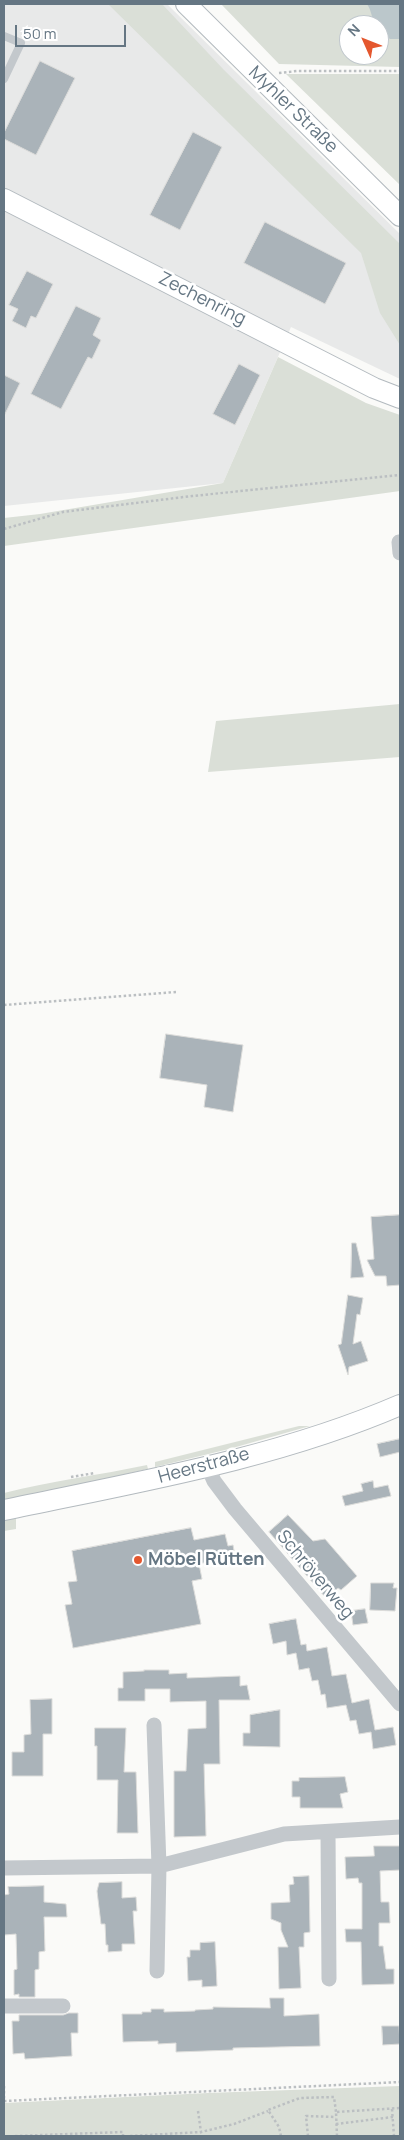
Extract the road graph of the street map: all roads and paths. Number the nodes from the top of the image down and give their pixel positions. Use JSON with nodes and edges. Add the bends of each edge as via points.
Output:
{"nodes":[{"id":1,"x":186,"y":4,"type":"edge"},
{"id":2,"x":4,"y":36,"type":"edge"},
{"id":3,"x":400,"y":71,"type":"edge"},
{"id":4,"x":270,"y":74,"type":"dead end"},
{"id":5,"x":4,"y":79,"type":"edge"},
{"id":6,"x":4,"y":199,"type":"edge"},
{"id":7,"x":400,"y":216,"type":"edge"},
{"id":8,"x":400,"y":398,"type":"edge"},
{"id":9,"x":400,"y":475,"type":"edge"},
{"id":10,"x":4,"y":529,"type":"edge"},
{"id":11,"x":176,"y":992,"type":"dead end"},
{"id":12,"x":4,"y":1005,"type":"edge"},
{"id":13,"x":400,"y":1404,"type":"edge"},
{"id":14,"x":207,"y":1465,"type":"junction"},
{"id":15,"x":100,"y":1473,"type":"dead end"},
{"id":16,"x":63,"y":1479,"type":"dead end"},
{"id":17,"x":4,"y":1510,"type":"edge"},
{"id":18,"x":400,"y":1704,"type":"edge"},
{"id":19,"x":154,"y":1726,"type":"dead end"},
{"id":20,"x":400,"y":1827,"type":"edge"},
{"id":21,"x":328,"y":1832,"type":"junction"},
{"id":22,"x":159,"y":1866,"type":"junction"},
{"id":23,"x":4,"y":1868,"type":"edge"},
{"id":24,"x":157,"y":1971,"type":"dead end"},
{"id":25,"x":329,"y":1979,"type":"dead end"},
{"id":26,"x":4,"y":2006,"type":"edge"},
{"id":27,"x":63,"y":2006,"type":"dead end"},
{"id":28,"x":400,"y":2082,"type":"edge"},
{"id":29,"x":4,"y":2086,"type":"edge"},
{"id":30,"x":4,"y":2101,"type":"edge"},
{"id":31,"x":400,"y":2108,"type":"edge"},
{"id":32,"x":392,"y":2109,"type":"junction"},
{"id":33,"x":268,"y":2110,"type":"junction"},
{"id":34,"x":198,"y":2111,"type":"dead end"},
{"id":35,"x":336,"y":2112,"type":"junction"},
{"id":36,"x":336,"y":2117,"type":"junction"},
{"id":37,"x":393,"y":2117,"type":"junction"},
{"id":38,"x":336,"y":2124,"type":"junction"},
{"id":39,"x":201,"y":2132,"type":"junction"},
{"id":40,"x":15,"y":2136,"type":"edge"},
{"id":41,"x":124,"y":2136,"type":"edge"},
{"id":42,"x":130,"y":2136,"type":"edge"},
{"id":43,"x":202,"y":2136,"type":"edge"},
{"id":44,"x":281,"y":2136,"type":"edge"},
{"id":45,"x":308,"y":2136,"type":"edge"},
{"id":46,"x":337,"y":2136,"type":"edge"},
{"id":47,"x":394,"y":2136,"type":"edge"}],
"edges":[{"from":1,"to":7,"type":"main road","name":"Myhler Straße"},
{"from":2,"to":5,"type":"lane","via":[[21,44]]},
{"from":3,"to":4,"type":"path"},
{"from":6,"to":8,"type":"main road","name":"Zechenring","via":[[374,388]]},
{"from":9,"to":10,"type":"path","via":[[63,512]]},
{"from":11,"to":12,"type":"path"},
{"from":13,"to":14,"type":"main road","name":"Heerstraße","via":[[324,1433]]},
{"from":14,"to":17,"type":"main road","name":"Heerstraße","via":[[155,1480]]},
{"from":14,"to":18,"type":"street","name":"Schröverweg","via":[[214,1481],[235,1509]]},
{"from":15,"to":16,"type":"path"},
{"from":19,"to":22,"type":"street"},
{"from":20,"to":21,"type":"street"},
{"from":21,"to":22,"type":"street","via":[[284,1834]]},
{"from":21,"to":25,"type":"street"},
{"from":22,"to":23,"type":"street"},
{"from":22,"to":24,"type":"street"},
{"from":26,"to":27,"type":"street"},
{"from":28,"to":30,"type":"path"},
{"from":29,"to":30,"type":"path"},
{"from":31,"to":32,"type":"path"},
{"from":32,"to":35,"type":"path"},
{"from":32,"to":37,"type":"path"},
{"from":33,"to":35,"type":"path","via":[[300,2098],[334,2097]]},
{"from":33,"to":39,"type":"path","via":[[234,2124]]},
{"from":33,"to":44,"type":"path","via":[[279,2126]]},
{"from":34,"to":39,"type":"path"},
{"from":35,"to":36,"type":"path"},
{"from":36,"to":38,"type":"path"},
{"from":36,"to":45,"type":"path","via":[[306,2116]]},
{"from":37,"to":38,"type":"path"},
{"from":37,"to":47,"type":"path"},
{"from":38,"to":46,"type":"path"},
{"from":39,"to":42,"type":"path"},
{"from":39,"to":43,"type":"path"},
{"from":40,"to":41,"type":"path","via":[[123,2132]]}]}
